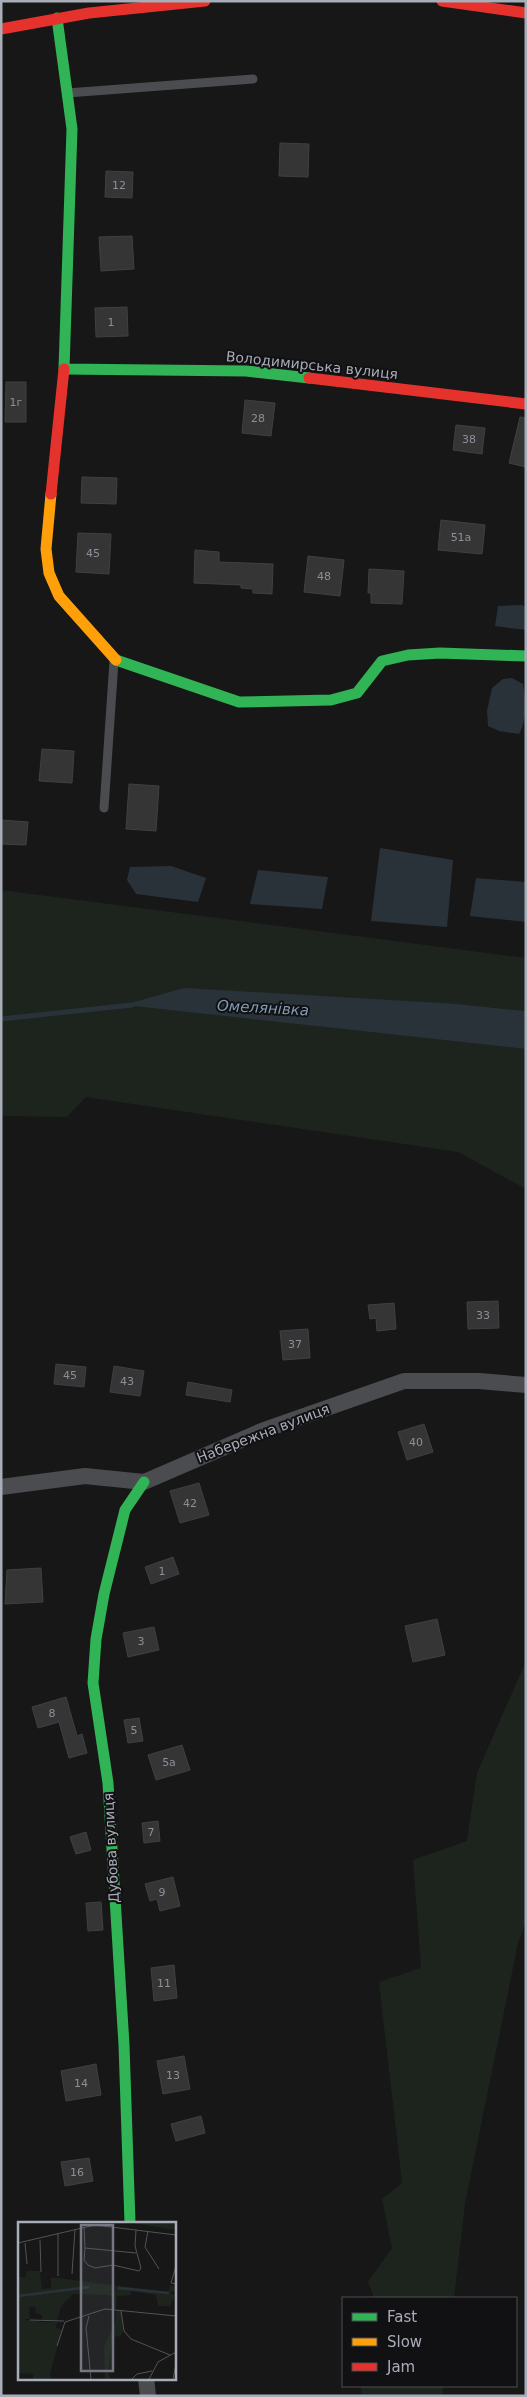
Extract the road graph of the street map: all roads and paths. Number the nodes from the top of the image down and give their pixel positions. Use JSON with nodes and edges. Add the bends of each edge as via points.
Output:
{"nodes":[{"id":1,"x":205,"y":1,"type":"edge"},
{"id":2,"x":442,"y":1,"type":"edge"},
{"id":3,"x":89,"y":7,"type":"edge"},
{"id":4,"x":526,"y":13,"type":"edge"},
{"id":5,"x":58,"y":18,"type":"junction"},
{"id":6,"x":1,"y":29,"type":"edge"},
{"id":7,"x":253,"y":79,"type":"dead end"},
{"id":8,"x":67,"y":93,"type":"junction"},
{"id":9,"x":64,"y":369,"type":"junction"},
{"id":10,"x":526,"y":404,"type":"edge"},
{"id":11,"x":526,"y":656,"type":"edge"},
{"id":12,"x":114,"y":659,"type":"junction"},
{"id":13,"x":104,"y":808,"type":"dead end"},
{"id":14,"x":526,"y":1385,"type":"edge"},
{"id":15,"x":144,"y":1482,"type":"junction"},
{"id":16,"x":1,"y":1487,"type":"edge"},
{"id":17,"x":130,"y":2222,"type":"edge"},
{"id":18,"x":146,"y":2380,"type":"edge"},
{"id":19,"x":148,"y":2396,"type":"edge"}],
"edges":[{"from":1,"to":3,"type":"street"},
{"from":2,"to":4,"type":"street"},
{"from":3,"to":5,"type":"street"},
{"from":5,"to":6,"type":"street"},
{"from":5,"to":8,"type":"street"},
{"from":7,"to":8,"type":"lane"},
{"from":8,"to":9,"type":"street","via":[[72,129]]},
{"from":9,"to":10,"type":"street","name":"Володимирська вулиця","via":[[246,371]]},
{"from":9,"to":12,"type":"street","via":[[46,549],[49,573],[59,596]]},
{"from":11,"to":12,"type":"street","via":[[408,654],[382,662],[358,693],[331,700],[239,702]]},
{"from":12,"to":13,"type":"lane"},
{"from":14,"to":15,"type":"street","name":"Набережна вулиця","via":[[404,1381],[264,1430]]},
{"from":15,"to":16,"type":"street","name":"Набережна вулиця","via":[[85,1476]]},
{"from":15,"to":17,"type":"street","name":"Дубова вулиця","via":[[125,1510],[104,1594],[93,1683],[108,1783],[124,2044]]},
{"from":18,"to":19,"type":"street"}]}
